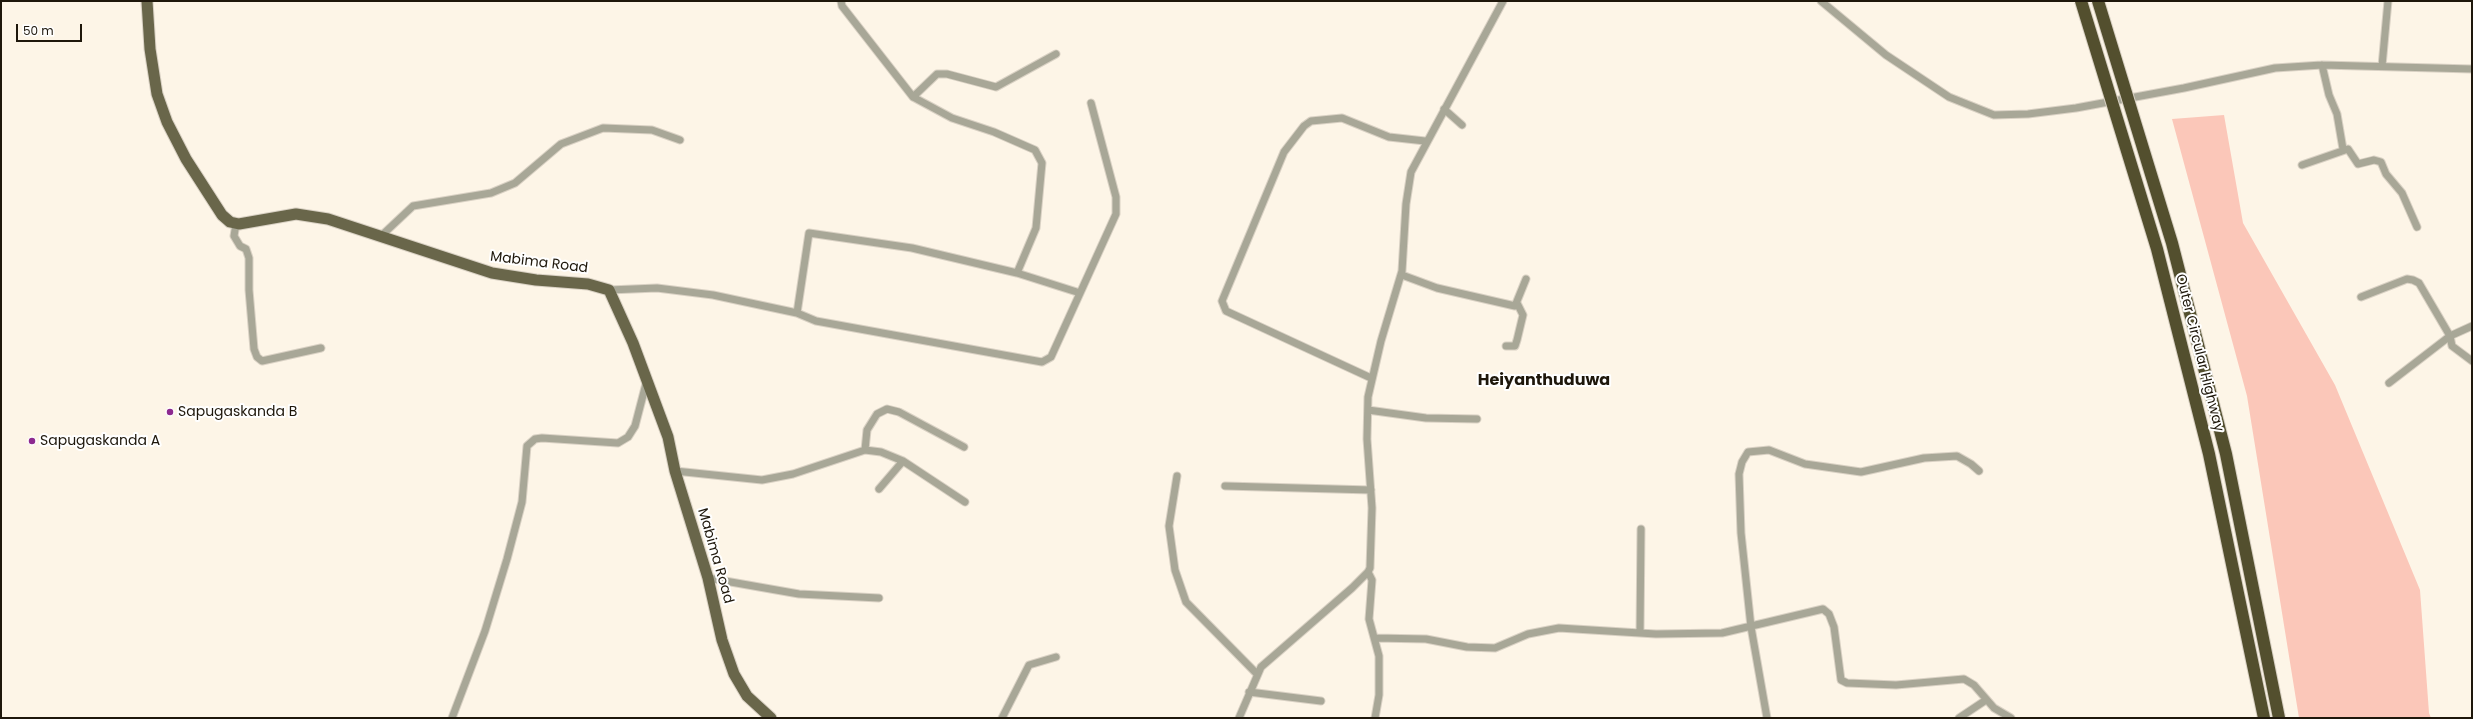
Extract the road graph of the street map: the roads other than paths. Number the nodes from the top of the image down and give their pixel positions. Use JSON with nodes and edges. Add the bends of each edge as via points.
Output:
{"nodes":[{"id":1,"x":147,"y":1,"type":"edge"},
{"id":2,"x":841,"y":1,"type":"edge"},
{"id":3,"x":1503,"y":1,"type":"edge"},
{"id":4,"x":1821,"y":1,"type":"edge"},
{"id":5,"x":2081,"y":1,"type":"edge"},
{"id":6,"x":2098,"y":1,"type":"edge"},
{"id":7,"x":2388,"y":1,"type":"edge"},
{"id":8,"x":1056,"y":54,"type":"dead end"},
{"id":9,"x":2322,"y":65,"type":"junction"},
{"id":10,"x":2382,"y":66,"type":"junction"},
{"id":11,"x":2472,"y":69,"type":"edge"},
{"id":12,"x":913,"y":97,"type":"junction"},
{"id":13,"x":1091,"y":103,"type":"dead end"},
{"id":14,"x":1444,"y":109,"type":"junction"},
{"id":15,"x":1462,"y":125,"type":"dead end"},
{"id":16,"x":680,"y":140,"type":"dead end"},
{"id":17,"x":1425,"y":141,"type":"junction"},
{"id":18,"x":2343,"y":149,"type":"junction"},
{"id":19,"x":2302,"y":165,"type":"dead end"},
{"id":20,"x":236,"y":224,"type":"junction"},
{"id":21,"x":2417,"y":227,"type":"dead end"},
{"id":22,"x":380,"y":237,"type":"junction"},
{"id":23,"x":1017,"y":273,"type":"junction"},
{"id":24,"x":1402,"y":275,"type":"junction"},
{"id":25,"x":1526,"y":279,"type":"dead end"},
{"id":26,"x":609,"y":290,"type":"junction"},
{"id":27,"x":1080,"y":293,"type":"junction"},
{"id":28,"x":2361,"y":297,"type":"dead end"},
{"id":29,"x":1517,"y":303,"type":"junction"},
{"id":30,"x":797,"y":313,"type":"junction"},
{"id":31,"x":2472,"y":326,"type":"edge"},
{"id":32,"x":2450,"y":336,"type":"junction"},
{"id":33,"x":1506,"y":346,"type":"dead end"},
{"id":34,"x":321,"y":348,"type":"dead end"},
{"id":35,"x":2472,"y":360,"type":"edge"},
{"id":36,"x":1371,"y":378,"type":"junction"},
{"id":37,"x":647,"y":379,"type":"junction"},
{"id":38,"x":2389,"y":382,"type":"dead end"},
{"id":39,"x":1368,"y":410,"type":"junction"},
{"id":40,"x":1477,"y":419,"type":"dead end"},
{"id":41,"x":964,"y":447,"type":"dead end"},
{"id":42,"x":865,"y":450,"type":"junction"},
{"id":43,"x":903,"y":461,"type":"junction"},
{"id":44,"x":675,"y":471,"type":"junction"},
{"id":45,"x":1979,"y":471,"type":"dead end"},
{"id":46,"x":1177,"y":476,"type":"dead end"},
{"id":47,"x":1225,"y":486,"type":"dead end"},
{"id":48,"x":879,"y":489,"type":"dead end"},
{"id":49,"x":1371,"y":490,"type":"junction"},
{"id":50,"x":965,"y":502,"type":"dead end"},
{"id":51,"x":1641,"y":529,"type":"dead end"},
{"id":52,"x":1368,"y":572,"type":"junction"},
{"id":53,"x":708,"y":578,"type":"junction"},
{"id":54,"x":879,"y":598,"type":"dead end"},
{"id":55,"x":1751,"y":627,"type":"junction"},
{"id":56,"x":1640,"y":633,"type":"junction"},
{"id":57,"x":1376,"y":638,"type":"junction"},
{"id":58,"x":1056,"y":657,"type":"dead end"},
{"id":59,"x":1257,"y":674,"type":"junction"},
{"id":60,"x":1249,"y":692,"type":"junction"},
{"id":61,"x":1986,"y":700,"type":"junction"},
{"id":62,"x":1321,"y":701,"type":"dead end"},
{"id":63,"x":452,"y":718,"type":"edge"},
{"id":64,"x":771,"y":718,"type":"edge"},
{"id":65,"x":1002,"y":718,"type":"edge"},
{"id":66,"x":1239,"y":718,"type":"edge"},
{"id":67,"x":1375,"y":718,"type":"edge"},
{"id":68,"x":1767,"y":718,"type":"edge"},
{"id":69,"x":1959,"y":718,"type":"edge"},
{"id":70,"x":2011,"y":718,"type":"edge"},
{"id":71,"x":2264,"y":718,"type":"edge"},
{"id":72,"x":2279,"y":718,"type":"edge"}],
"edges":[{"from":1,"to":20,"type":"main road","via":[[150,49],[157,94],[167,122],[186,159],[222,216]]},
{"from":2,"to":12,"type":"street","via":[[842,6]]},
{"from":3,"to":14,"type":"street"},
{"from":4,"to":9,"type":"street","via":[[1886,55],[1943,93],[1994,114],[2028,114],[2076,108],[2275,68]]},
{"from":5,"to":71,"type":"highway","name":"Outer Circular Highway","bridge":true,"via":[[2157,249],[2209,454]]},
{"from":6,"to":72,"type":"highway","name":"Outer Circular Highway","bridge":true,"via":[[2172,243],[2226,454]]},
{"from":7,"to":10,"type":"street"},
{"from":8,"to":12,"type":"street","via":[[996,87],[947,74],[937,74]]},
{"from":9,"to":10,"type":"street","via":[[2363,68]]},
{"from":9,"to":18,"type":"street","via":[[2329,95],[2337,114]]},
{"from":10,"to":11,"type":"street"},
{"from":12,"to":23,"type":"street","via":[[952,118],[994,132],[1035,150],[1042,163],[1036,228]]},
{"from":13,"to":27,"type":"street","via":[[1116,197],[1116,214]]},
{"from":14,"to":15,"type":"street"},
{"from":14,"to":17,"type":"street"},
{"from":16,"to":22,"type":"street","via":[[652,130],[603,128],[561,144],[515,183],[491,193],[413,206]]},
{"from":17,"to":24,"type":"street","via":[[1410,172]]},
{"from":17,"to":36,"type":"street","via":[[1390,137],[1342,118],[1311,121],[1304,126],[1284,152],[1222,301],[1226,311]]},
{"from":18,"to":19,"type":"street"},
{"from":18,"to":21,"type":"street","via":[[2348,149],[2358,164],[2374,160],[2381,162],[2386,174],[2402,193]]},
{"from":20,"to":22,"type":"main road","name":"Mabima Road","via":[[296,214],[328,219]]},
{"from":20,"to":34,"type":"street","via":[[234,236],[240,246],[246,249],[249,258],[257,357],[262,361]]},
{"from":22,"to":26,"type":"main road","name":"Mabima Road","via":[[492,273],[588,284]]},
{"from":23,"to":27,"type":"street"},
{"from":23,"to":30,"type":"street","via":[[912,248],[809,233]]},
{"from":24,"to":29,"type":"street","via":[[1437,288],[1486,301],[1511,305]]},
{"from":24,"to":36,"type":"street"},
{"from":25,"to":29,"type":"street"},
{"from":26,"to":30,"type":"street","via":[[657,288],[713,295]]},
{"from":26,"to":37,"type":"main road","name":"Mabima Road"},
{"from":27,"to":30,"type":"street","via":[[1051,357],[1042,362],[816,321]]},
{"from":28,"to":32,"type":"street","via":[[2407,279],[2413,280],[2419,283]]},
{"from":29,"to":33,"type":"street","via":[[1523,315],[1517,340],[1515,346]]},
{"from":31,"to":32,"type":"street"},
{"from":32,"to":35,"type":"street","via":[[2452,346]]},
{"from":32,"to":38,"type":"street"},
{"from":36,"to":39,"type":"street"},
{"from":37,"to":44,"type":"main road","name":"Mabima Road","via":[[668,437]]},
{"from":37,"to":63,"type":"street","via":[[634,426],[628,437],[618,443],[542,438],[535,439],[527,446],[522,502],[507,559],[485,632]]},
{"from":39,"to":40,"type":"street","via":[[1426,418]]},
{"from":39,"to":49,"type":"street","via":[[1367,439]]},
{"from":41,"to":42,"type":"street","via":[[899,412],[887,409],[877,414],[867,430]]},
{"from":42,"to":43,"type":"street","via":[[881,452]]},
{"from":42,"to":44,"type":"street","via":[[793,474],[762,480]]},
{"from":43,"to":48,"type":"street"},
{"from":43,"to":50,"type":"street"},
{"from":44,"to":53,"type":"main road","name":"Mabima Road"},
{"from":45,"to":55,"type":"street","via":[[1956,456],[1924,458],[1861,472],[1806,464],[1769,450],[1748,452],[1739,474],[1741,533]]},
{"from":46,"to":59,"type":"street","via":[[1169,526],[1175,570],[1186,602]]},
{"from":47,"to":49,"type":"street"},
{"from":49,"to":52,"type":"street","via":[[1372,528]]},
{"from":51,"to":56,"type":"street"},
{"from":52,"to":57,"type":"street","via":[[1372,580],[1369,619]]},
{"from":52,"to":59,"type":"street","via":[[1268,660]]},
{"from":53,"to":54,"type":"street","via":[[799,594]]},
{"from":53,"to":64,"type":"main road","name":"Mabima Road","via":[[722,640],[734,674],[747,696]]},
{"from":55,"to":56,"type":"street","via":[[1722,633]]},
{"from":55,"to":61,"type":"street","via":[[1823,609],[1830,614],[1834,628],[1841,680],[1847,683],[1896,685],[1964,679],[1974,685]]},
{"from":55,"to":68,"type":"street"},
{"from":56,"to":57,"type":"street","via":[[1560,628],[1528,634],[1495,648],[1467,647],[1426,639]]},
{"from":57,"to":67,"type":"street","via":[[1379,695]]},
{"from":58,"to":65,"type":"street","via":[[1029,665]]},
{"from":59,"to":60,"type":"street"},
{"from":60,"to":62,"type":"street"},
{"from":60,"to":66,"type":"street"},
{"from":61,"to":69,"type":"street"},
{"from":61,"to":70,"type":"street"}]}
